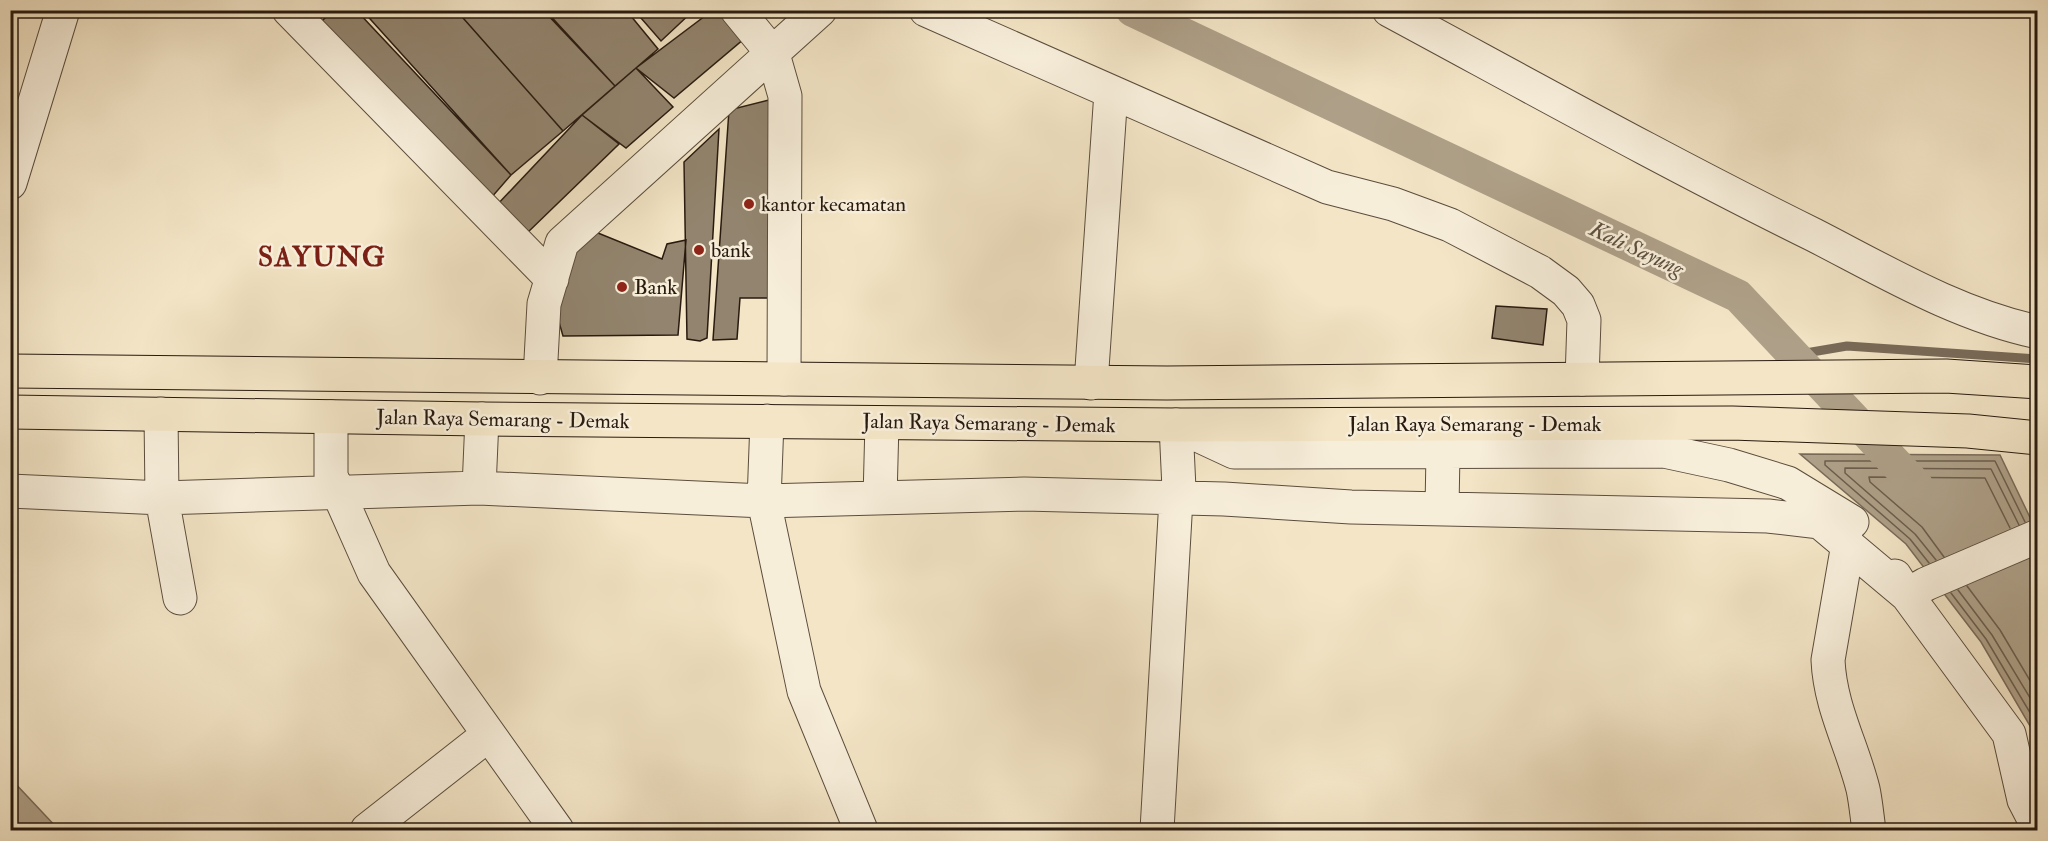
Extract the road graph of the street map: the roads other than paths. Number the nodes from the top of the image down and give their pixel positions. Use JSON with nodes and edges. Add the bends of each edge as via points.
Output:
{"nodes":[{"id":1,"x":63,"y":10,"type":"edge"},
{"id":2,"x":289,"y":10,"type":"edge"},
{"id":3,"x":737,"y":10,"type":"edge"},
{"id":4,"x":820,"y":10,"type":"edge"},
{"id":5,"x":926,"y":10,"type":"edge"},
{"id":6,"x":1389,"y":10,"type":"edge"},
{"id":7,"x":773,"y":54,"type":"junction"},
{"id":8,"x":1111,"y":92,"type":"junction"},
{"id":9,"x":17,"y":144,"type":"edge"},
{"id":10,"x":10,"y":183,"type":"edge"},
{"id":11,"x":552,"y":279,"type":"junction"},
{"id":12,"x":2037,"y":332,"type":"edge"},
{"id":13,"x":10,"y":371,"type":"edge"},
{"id":14,"x":540,"y":378,"type":"junction"},
{"id":15,"x":784,"y":379,"type":"junction"},
{"id":16,"x":1582,"y":379,"type":"junction"},
{"id":17,"x":2037,"y":382,"type":"edge"},
{"id":18,"x":1091,"y":383,"type":"junction"},
{"id":19,"x":10,"y":412,"type":"edge"},
{"id":20,"x":160,"y":425,"type":"junction"},
{"id":21,"x":331,"y":427,"type":"junction"},
{"id":22,"x":481,"y":428,"type":"junction"},
{"id":23,"x":767,"y":430,"type":"junction"},
{"id":24,"x":882,"y":431,"type":"junction"},
{"id":25,"x":1177,"y":432,"type":"junction"},
{"id":26,"x":2037,"y":438,"type":"edge"},
{"id":27,"x":1493,"y":439,"type":"junction"},
{"id":28,"x":480,"y":480,"type":"junction"},
{"id":29,"x":1442,"y":481,"type":"junction"},
{"id":30,"x":335,"y":485,"type":"junction"},
{"id":31,"x":162,"y":488,"type":"junction"},
{"id":32,"x":881,"y":490,"type":"junction"},
{"id":33,"x":10,"y":491,"type":"edge"},
{"id":34,"x":764,"y":492,"type":"junction"},
{"id":35,"x":1178,"y":494,"type":"junction"},
{"id":36,"x":1847,"y":530,"type":"junction"},
{"id":37,"x":2037,"y":536,"type":"edge"},
{"id":38,"x":1917,"y":589,"type":"junction"},
{"id":39,"x":180,"y":598,"type":"dead end"},
{"id":40,"x":488,"y":735,"type":"junction"},
{"id":41,"x":2037,"y":827,"type":"edge"},
{"id":42,"x":367,"y":831,"type":"edge"},
{"id":43,"x":557,"y":831,"type":"edge"},
{"id":44,"x":861,"y":831,"type":"edge"},
{"id":45,"x":1157,"y":831,"type":"edge"},
{"id":46,"x":1869,"y":831,"type":"edge"}],
"edges":[{"from":1,"to":9,"type":"street"},
{"from":2,"to":11,"type":"street"},
{"from":3,"to":7,"type":"street"},
{"from":4,"to":7,"type":"street"},
{"from":5,"to":8,"type":"street"},
{"from":6,"to":12,"type":"street","via":[[1720,189],[1939,298],[2007,325]]},
{"from":7,"to":11,"type":"street","via":[[562,243]]},
{"from":7,"to":15,"type":"street","via":[[785,96]]},
{"from":8,"to":16,"type":"street","via":[[1327,187],[1393,204],[1450,225],[1540,272],[1566,291],[1584,320]]},
{"from":8,"to":18,"type":"street"},
{"from":9,"to":10,"type":"street"},
{"from":11,"to":14,"type":"street","via":[[544,304]]},
{"from":13,"to":14,"type":"highway","name":"Jalan Raya Semarang - Demak"},
{"from":14,"to":15,"type":"highway","name":"Jalan Raya Semarang - Demak"},
{"from":15,"to":18,"type":"highway","name":"Jalan Raya Semarang - Demak"},
{"from":16,"to":17,"type":"highway","name":"Jalan Raya Semarang - Demak","via":[[1946,376]]},
{"from":16,"to":18,"type":"highway","name":"Jalan Raya Semarang - Demak"},
{"from":19,"to":20,"type":"highway","name":"Jalan Raya Semarang - Demak"},
{"from":20,"to":21,"type":"highway","name":"Jalan Raya Semarang - Demak"},
{"from":20,"to":31,"type":"street"},
{"from":21,"to":22,"type":"highway","name":"Jalan Raya Semarang - Demak"},
{"from":21,"to":30,"type":"street"},
{"from":22,"to":23,"type":"highway","name":"Jalan Raya Semarang - Demak"},
{"from":22,"to":28,"type":"street"},
{"from":23,"to":24,"type":"highway","name":"Jalan Raya Semarang - Demak"},
{"from":23,"to":34,"type":"street"},
{"from":24,"to":25,"type":"highway","name":"Jalan Raya Semarang - Demak"},
{"from":24,"to":32,"type":"street"},
{"from":25,"to":27,"type":"highway","name":"Jalan Raya Semarang - Demak"},
{"from":25,"to":29,"type":"street","via":[[1234,452]]},
{"from":25,"to":35,"type":"street"},
{"from":26,"to":27,"type":"highway","name":"Jalan Raya Semarang - Demak","via":[[1968,431],[1732,423]]},
{"from":27,"to":29,"type":"street"},
{"from":27,"to":36,"type":"street","via":[[1664,451],[1729,465],[1788,483]]},
{"from":28,"to":30,"type":"street"},
{"from":28,"to":34,"type":"street"},
{"from":29,"to":35,"type":"street","via":[[1351,507]]},
{"from":29,"to":36,"type":"street","via":[[1820,522]]},
{"from":30,"to":31,"type":"street"},
{"from":30,"to":40,"type":"street","via":[[374,573]]},
{"from":31,"to":33,"type":"street"},
{"from":31,"to":39,"type":"street"},
{"from":32,"to":34,"type":"street"},
{"from":32,"to":35,"type":"street"},
{"from":34,"to":44,"type":"street","via":[[804,691]]},
{"from":35,"to":45,"type":"street"},
{"from":36,"to":38,"type":"street"},
{"from":36,"to":46,"type":"street","via":[[1829,676],[1831,696],[1863,789]]},
{"from":37,"to":38,"type":"street"},
{"from":38,"to":41,"type":"street","via":[[2009,734],[2024,800]]},
{"from":40,"to":42,"type":"street"},
{"from":40,"to":43,"type":"street"}]}
